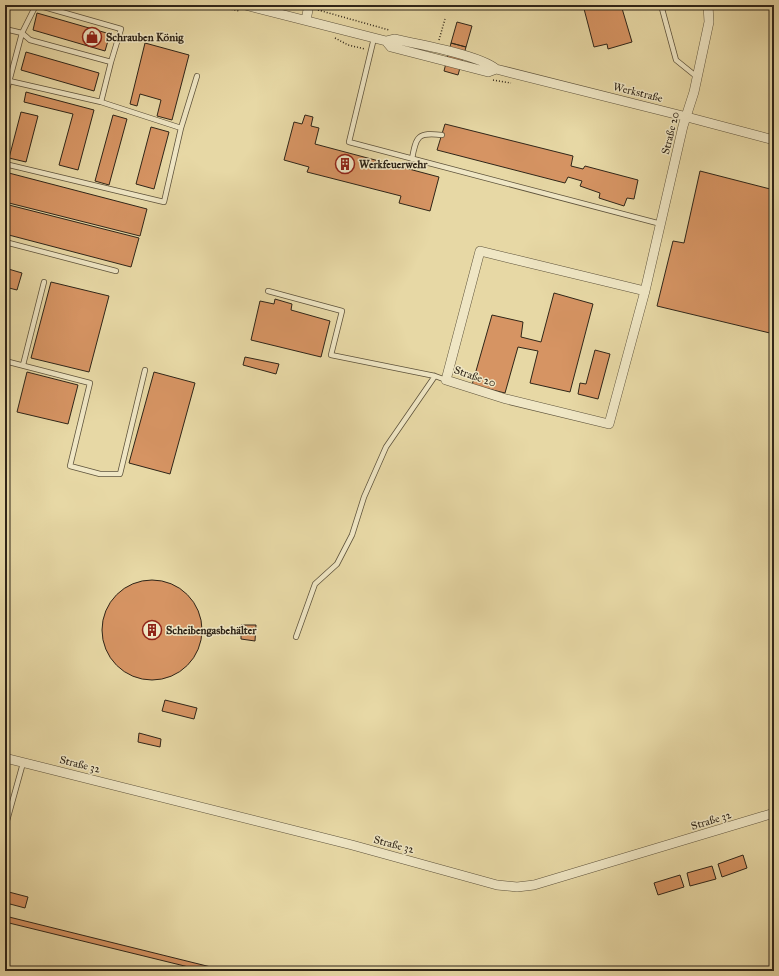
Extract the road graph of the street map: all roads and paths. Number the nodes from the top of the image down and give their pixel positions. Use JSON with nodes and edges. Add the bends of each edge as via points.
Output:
{"nodes":[{"id":1,"x":37,"y":5,"type":"edge"},
{"id":2,"x":214,"y":5,"type":"edge"},
{"id":3,"x":661,"y":5,"type":"edge"},
{"id":4,"x":708,"y":5,"type":"edge"},
{"id":5,"x":309,"y":6,"type":"edge"},
{"id":6,"x":243,"y":9,"type":"edge"},
{"id":7,"x":445,"y":19,"type":"dead end"},
{"id":8,"x":306,"y":20,"type":"junction"},
{"id":9,"x":5,"y":29,"type":"edge"},
{"id":10,"x":392,"y":31,"type":"dead end"},
{"id":11,"x":22,"y":33,"type":"junction"},
{"id":12,"x":332,"y":36,"type":"dead end"},
{"id":13,"x":374,"y":38,"type":"junction"},
{"id":14,"x":437,"y":44,"type":"dead end"},
{"id":15,"x":371,"y":50,"type":"junction"},
{"id":16,"x":111,"y":62,"type":"junction"},
{"id":17,"x":197,"y":76,"type":"dead end"},
{"id":18,"x":697,"y":78,"type":"junction"},
{"id":19,"x":489,"y":79,"type":"dead end"},
{"id":20,"x":7,"y":80,"type":"edge"},
{"id":21,"x":511,"y":83,"type":"dead end"},
{"id":22,"x":5,"y":97,"type":"edge"},
{"id":23,"x":101,"y":102,"type":"junction"},
{"id":24,"x":687,"y":117,"type":"junction"},
{"id":25,"x":181,"y":128,"type":"junction"},
{"id":26,"x":442,"y":135,"type":"dead end"},
{"id":27,"x":774,"y":140,"type":"edge"},
{"id":28,"x":412,"y":159,"type":"junction"},
{"id":29,"x":5,"y":164,"type":"edge"},
{"id":30,"x":661,"y":224,"type":"junction"},
{"id":31,"x":5,"y":242,"type":"edge"},
{"id":32,"x":116,"y":270,"type":"dead end"},
{"id":33,"x":44,"y":282,"type":"dead end"},
{"id":34,"x":268,"y":291,"type":"dead end"},
{"id":35,"x":645,"y":291,"type":"junction"},
{"id":36,"x":5,"y":361,"type":"edge"},
{"id":37,"x":22,"y":365,"type":"junction"},
{"id":38,"x":145,"y":370,"type":"dead end"},
{"id":39,"x":435,"y":376,"type":"junction"},
{"id":40,"x":446,"y":380,"type":"junction"},
{"id":41,"x":296,"y":636,"type":"dead end"},
{"id":42,"x":5,"y":758,"type":"edge"},
{"id":43,"x":23,"y":763,"type":"junction"},
{"id":44,"x":774,"y":814,"type":"edge"},
{"id":45,"x":5,"y":828,"type":"edge"}],
"edges":[{"from":1,"to":11,"type":"lane"},
{"from":1,"to":16,"type":"lane","via":[[121,29]]},
{"from":2,"to":6,"type":"path"},
{"from":3,"to":18,"type":"lane","via":[[676,60]]},
{"from":4,"to":18,"type":"street","name":"Straße 20","via":[[709,22]]},
{"from":5,"to":8,"type":"street"},
{"from":5,"to":10,"type":"path"},
{"from":6,"to":8,"type":"street","name":"Werkstraße"},
{"from":7,"to":14,"type":"path"},
{"from":8,"to":13,"type":"street","name":"Werkstraße"},
{"from":9,"to":11,"type":"lane"},
{"from":11,"to":16,"type":"lane","via":[[30,40]]},
{"from":11,"to":20,"type":"lane"},
{"from":12,"to":15,"type":"path","via":[[348,45]]},
{"from":13,"to":15,"type":"lane"},
{"from":13,"to":24,"type":"street","name":"Werkstraße","via":[[386,41],[394,39],[456,54],[490,64],[496,69]]},
{"from":15,"to":28,"type":"lane","via":[[349,142]]},
{"from":16,"to":23,"type":"lane"},
{"from":17,"to":25,"type":"lane"},
{"from":18,"to":24,"type":"street","name":"Straße 20"},
{"from":19,"to":21,"type":"path"},
{"from":20,"to":22,"type":"lane"},
{"from":20,"to":23,"type":"lane"},
{"from":23,"to":25,"type":"lane"},
{"from":24,"to":27,"type":"street","name":"Werkstraße"},
{"from":24,"to":30,"type":"street","name":"Straße 20"},
{"from":25,"to":29,"type":"lane","via":[[164,202]]},
{"from":26,"to":28,"type":"lane","via":[[422,135],[417,141]]},
{"from":28,"to":30,"type":"lane"},
{"from":30,"to":35,"type":"street","name":"Straße 20"},
{"from":31,"to":32,"type":"lane"},
{"from":33,"to":37,"type":"lane"},
{"from":34,"to":39,"type":"lane","via":[[342,311],[331,355]]},
{"from":35,"to":40,"type":"street","name":"Straße 20","via":[[480,251]]},
{"from":35,"to":40,"type":"street","name":"Straße 20","via":[[609,424],[506,399]]},
{"from":36,"to":37,"type":"lane"},
{"from":37,"to":38,"type":"lane","via":[[90,383],[70,466],[100,474],[120,474]]},
{"from":39,"to":40,"type":"lane"},
{"from":39,"to":41,"type":"lane","via":[[386,447],[364,497],[352,535],[337,564],[315,584]]},
{"from":42,"to":43,"type":"street","name":"Straße 32"},
{"from":43,"to":44,"type":"street","name":"Straße 32","via":[[352,845],[497,885],[517,887],[534,885]]},
{"from":43,"to":45,"type":"lane"}]}
